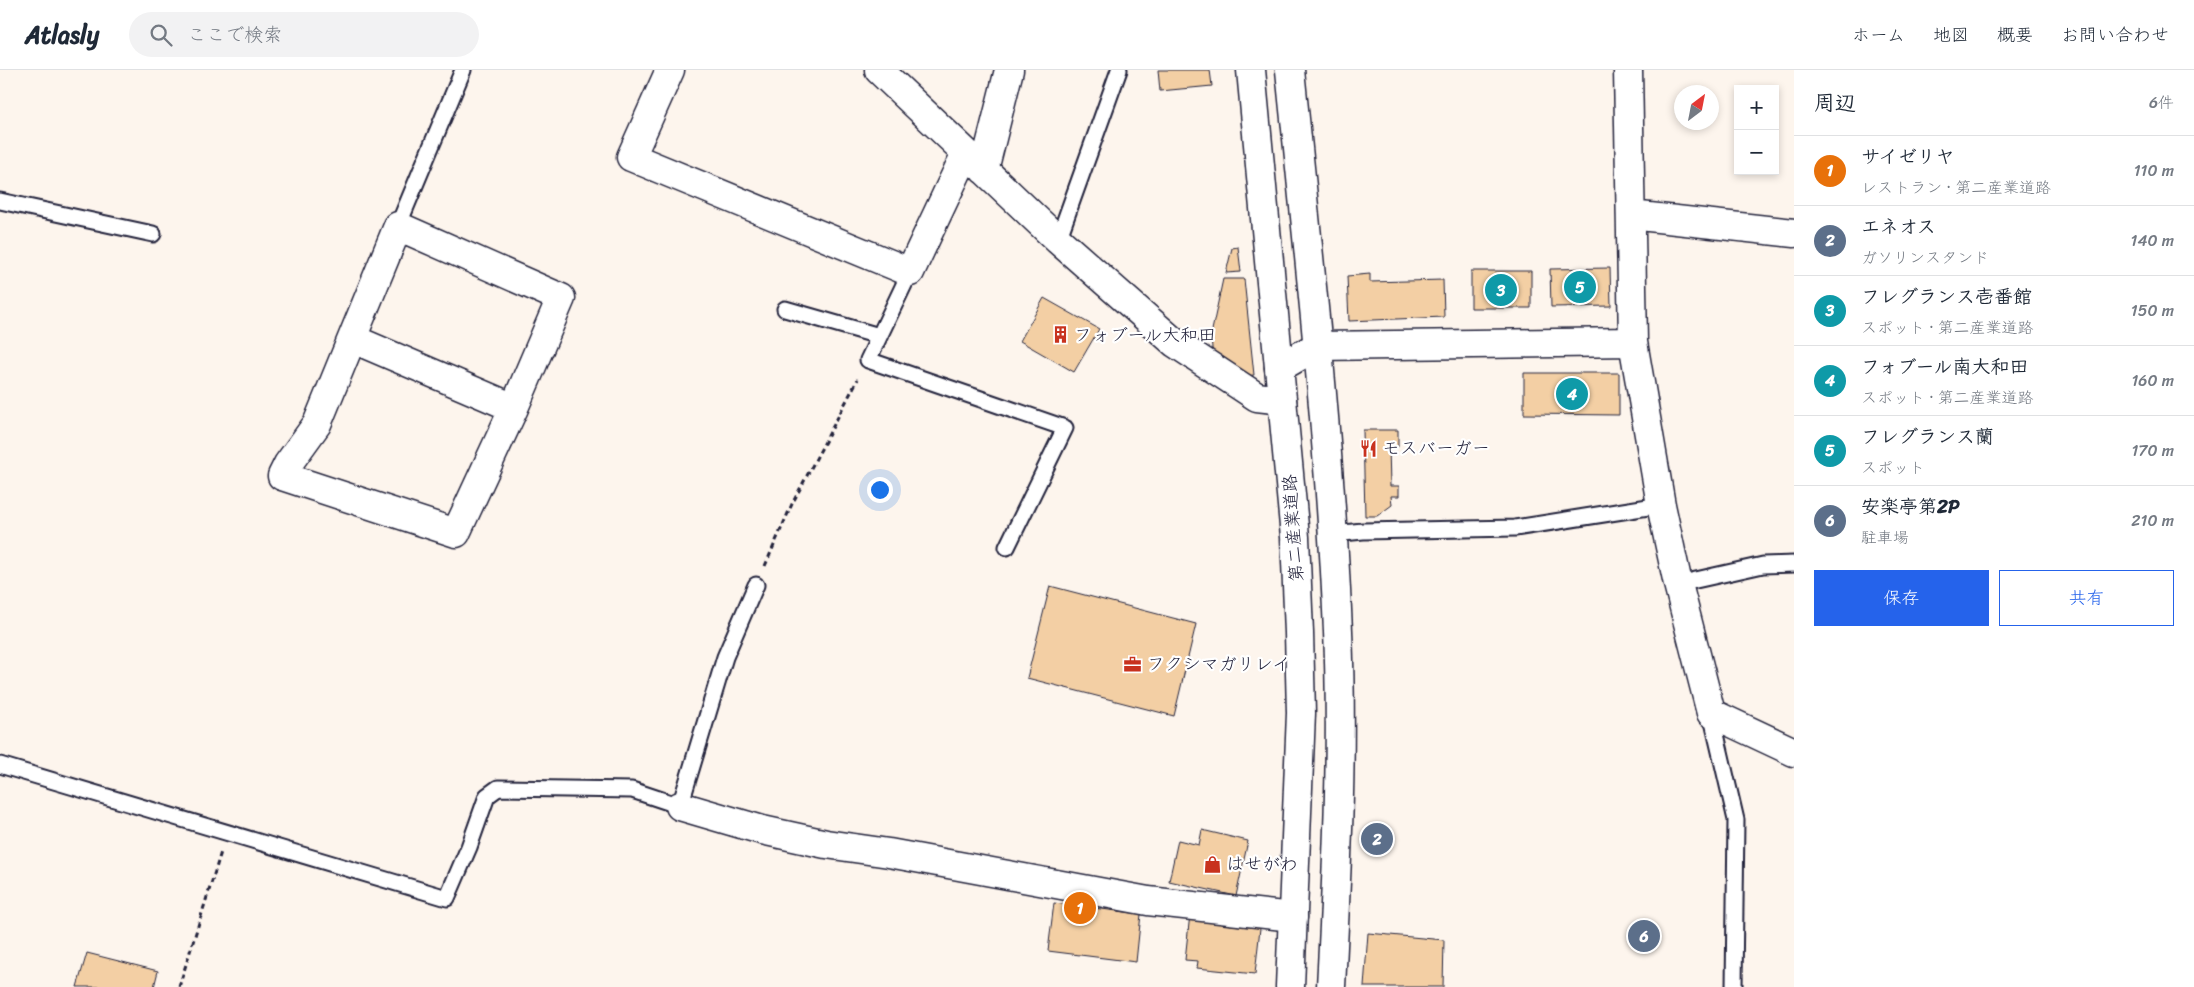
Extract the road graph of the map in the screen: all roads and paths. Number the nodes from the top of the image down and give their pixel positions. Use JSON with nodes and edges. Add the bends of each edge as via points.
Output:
{"nodes":[{"id":1,"x":463,"y":70,"type":"edge"},
{"id":2,"x":670,"y":70,"type":"edge"},
{"id":3,"x":879,"y":70,"type":"edge"},
{"id":4,"x":1009,"y":70,"type":"edge"},
{"id":5,"x":1119,"y":70,"type":"edge"},
{"id":6,"x":1251,"y":70,"type":"edge"},
{"id":7,"x":1290,"y":70,"type":"edge"},
{"id":8,"x":1628,"y":70,"type":"edge"},
{"id":9,"x":975,"y":162,"type":"junction"},
{"id":10,"x":0,"y":201,"type":"edge"},
{"id":11,"x":1631,"y":214,"type":"junction"},
{"id":12,"x":398,"y":226,"type":"junction"},
{"id":13,"x":1794,"y":233,"type":"edge"},
{"id":14,"x":153,"y":234,"type":"dead end"},
{"id":15,"x":1058,"y":240,"type":"junction"},
{"id":16,"x":910,"y":272,"type":"junction"},
{"id":17,"x":785,"y":309,"type":"dead end"},
{"id":18,"x":879,"y":336,"type":"junction"},
{"id":19,"x":353,"y":339,"type":"junction"},
{"id":20,"x":1633,"y":342,"type":"junction"},
{"id":21,"x":1317,"y":346,"type":"junction"},
{"id":22,"x":868,"y":360,"type":"junction"},
{"id":23,"x":1279,"y":368,"type":"junction"},
{"id":24,"x":1282,"y":400,"type":"junction"},
{"id":25,"x":514,"y":408,"type":"junction"},
{"id":26,"x":1662,"y":505,"type":"junction"},
{"id":27,"x":1333,"y":534,"type":"junction"},
{"id":28,"x":1007,"y":547,"type":"dead end"},
{"id":29,"x":1794,"y":564,"type":"edge"},
{"id":30,"x":756,"y":584,"type":"joint"},
{"id":31,"x":1678,"y":584,"type":"junction"},
{"id":32,"x":1710,"y":713,"type":"junction"},
{"id":33,"x":1794,"y":752,"type":"edge"},
{"id":34,"x":0,"y":765,"type":"edge"},
{"id":35,"x":680,"y":806,"type":"junction"},
{"id":36,"x":228,"y":833,"type":"junction"},
{"id":37,"x":1293,"y":917,"type":"junction"},
{"id":38,"x":179,"y":987,"type":"edge"},
{"id":39,"x":1290,"y":987,"type":"edge"},
{"id":40,"x":1331,"y":987,"type":"edge"},
{"id":41,"x":1734,"y":987,"type":"edge"}],
"edges":[{"from":1,"to":12,"type":"lane"},
{"from":2,"to":16,"type":"street","via":[[631,158]]},
{"from":3,"to":9,"type":"street"},
{"from":4,"to":9,"type":"street"},
{"from":5,"to":15,"type":"lane"},
{"from":6,"to":23,"type":"street","name":"第二産業道路"},
{"from":7,"to":21,"type":"street"},
{"from":8,"to":11,"type":"street"},
{"from":9,"to":15,"type":"street"},
{"from":9,"to":16,"type":"street"},
{"from":10,"to":14,"type":"lane"},
{"from":11,"to":13,"type":"street"},
{"from":11,"to":20,"type":"street"},
{"from":12,"to":19,"type":"street"},
{"from":12,"to":25,"type":"street","via":[[561,298]]},
{"from":15,"to":24,"type":"street","via":[[1175,343],[1257,397]]},
{"from":16,"to":18,"type":"lane"},
{"from":17,"to":18,"type":"lane"},
{"from":18,"to":22,"type":"lane"},
{"from":19,"to":25,"type":"street"},
{"from":19,"to":25,"type":"street","via":[[317,424],[282,476],[456,533]]},
{"from":20,"to":21,"type":"street"},
{"from":20,"to":26,"type":"street"},
{"from":21,"to":23,"type":"street"},
{"from":21,"to":27,"type":"street"},
{"from":22,"to":28,"type":"lane","via":[[1065,428]]},
{"from":22,"to":30,"type":"path","via":[[792,504]]},
{"from":23,"to":24,"type":"street","name":"第二産業道路"},
{"from":24,"to":37,"type":"street","name":"第二産業道路","via":[[1300,633],[1301,713]]},
{"from":26,"to":27,"type":"lane","via":[[1515,528]]},
{"from":26,"to":31,"type":"street"},
{"from":27,"to":40,"type":"street","via":[[1340,719]]},
{"from":29,"to":31,"type":"lane","via":[[1763,565]]},
{"from":30,"to":35,"type":"lane","via":[[725,657]]},
{"from":31,"to":32,"type":"street"},
{"from":32,"to":33,"type":"street"},
{"from":32,"to":41,"type":"lane","via":[[1736,820]]},
{"from":34,"to":36,"type":"lane"},
{"from":35,"to":36,"type":"lane","via":[[632,790],[498,788],[487,796],[447,898]]},
{"from":35,"to":37,"type":"street","via":[[762,830],[826,844],[1148,901]]},
{"from":36,"to":38,"type":"path"},
{"from":37,"to":39,"type":"street","name":"第二産業道路"}]}
